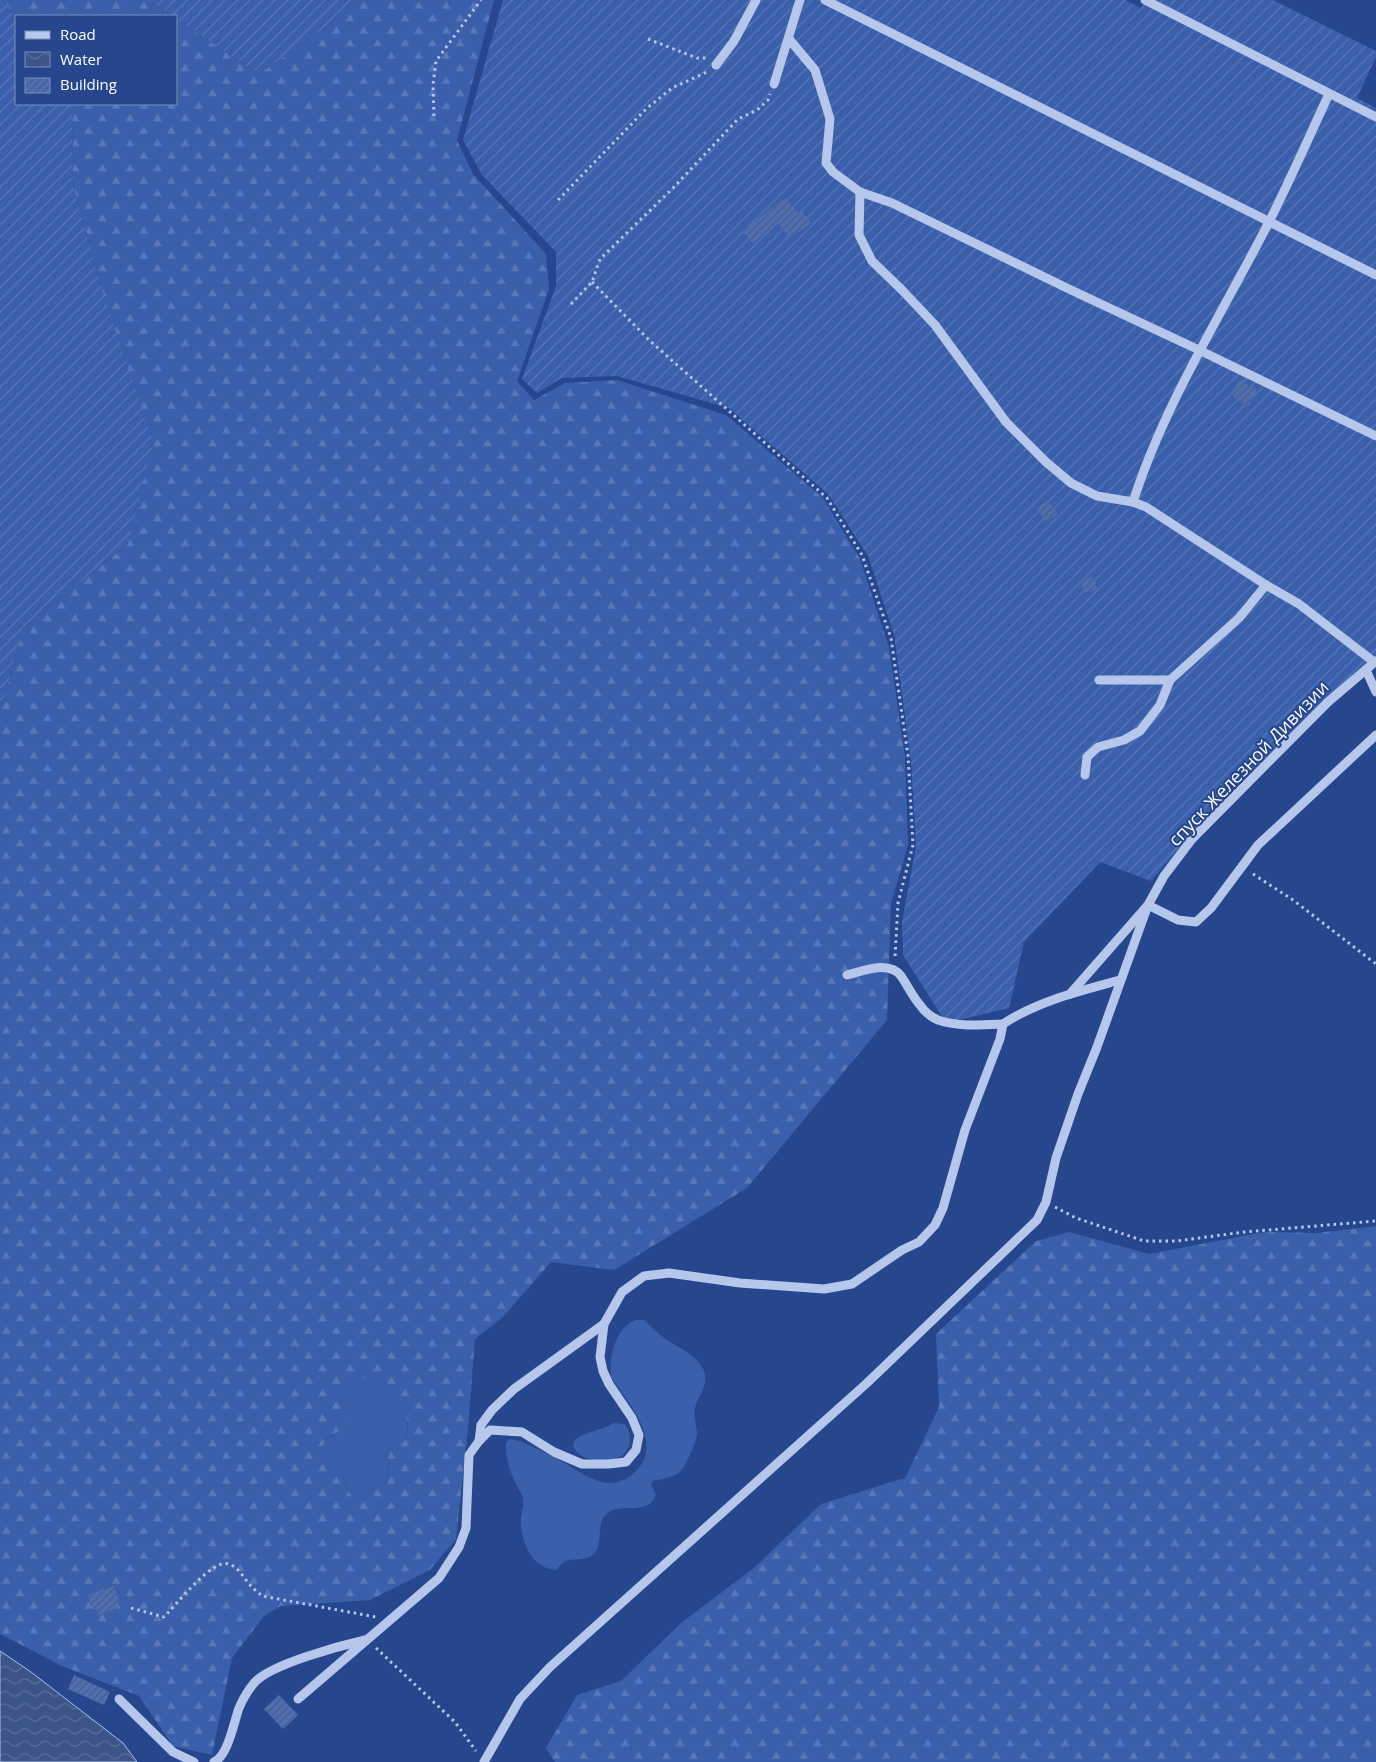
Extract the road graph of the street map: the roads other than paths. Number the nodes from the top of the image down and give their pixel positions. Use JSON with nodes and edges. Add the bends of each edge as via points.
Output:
{"nodes":[{"id":1,"x":756,"y":0,"type":"edge"},
{"id":2,"x":800,"y":0,"type":"edge"},
{"id":3,"x":824,"y":0,"type":"edge"},
{"id":4,"x":1146,"y":0,"type":"edge"},
{"id":5,"x":788,"y":39,"type":"junction"},
{"id":6,"x":716,"y":66,"type":"road end"},
{"id":7,"x":774,"y":84,"type":"road end"},
{"id":8,"x":1329,"y":94,"type":"junction"},
{"id":9,"x":1376,"y":117,"type":"edge"},
{"id":10,"x":860,"y":192,"type":"junction"},
{"id":11,"x":1269,"y":221,"type":"junction"},
{"id":12,"x":1376,"y":275,"type":"edge"},
{"id":13,"x":1199,"y":350,"type":"junction"},
{"id":14,"x":1376,"y":436,"type":"edge"},
{"id":15,"x":1133,"y":502,"type":"junction"},
{"id":16,"x":1266,"y":585,"type":"junction"},
{"id":17,"x":1375,"y":662,"type":"edge"},
{"id":18,"x":1366,"y":670,"type":"junction"},
{"id":19,"x":1099,"y":680,"type":"dead end"},
{"id":20,"x":1170,"y":680,"type":"junction"},
{"id":21,"x":1376,"y":692,"type":"edge"},
{"id":22,"x":1376,"y":735,"type":"edge"},
{"id":23,"x":1085,"y":775,"type":"dead end"},
{"id":24,"x":1148,"y":905,"type":"junction"},
{"id":25,"x":847,"y":975,"type":"dead end"},
{"id":26,"x":1120,"y":980,"type":"junction"},
{"id":27,"x":1069,"y":994,"type":"junction"},
{"id":28,"x":1003,"y":1024,"type":"junction"},
{"id":29,"x":604,"y":1324,"type":"junction"},
{"id":30,"x":478,"y":1441,"type":"junction"},
{"id":31,"x":367,"y":1639,"type":"junction"},
{"id":32,"x":119,"y":1699,"type":"dead end"},
{"id":33,"x":298,"y":1699,"type":"dead end"},
{"id":34,"x":194,"y":1762,"type":"edge"},
{"id":35,"x":214,"y":1762,"type":"edge"},
{"id":36,"x":484,"y":1762,"type":"edge"}],
"edges":[{"from":1,"to":6,"type":"lane"},
{"from":2,"to":5,"type":"lane"},
{"from":3,"to":11,"type":"lane"},
{"from":4,"to":8,"type":"lane"},
{"from":5,"to":7,"type":"lane"},
{"from":5,"to":10,"type":"lane","via":[[815,70],[830,119],[826,163],[832,172]]},
{"from":8,"to":9,"type":"lane"},
{"from":8,"to":11,"type":"lane"},
{"from":10,"to":13,"type":"lane","via":[[892,203]]},
{"from":10,"to":15,"type":"lane","via":[[859,235],[872,261],[935,325],[1006,422],[1071,482],[1097,496]]},
{"from":11,"to":12,"type":"lane"},
{"from":11,"to":13,"type":"lane"},
{"from":13,"to":14,"type":"lane"},
{"from":13,"to":15,"type":"lane","via":[[1144,466]]},
{"from":15,"to":16,"type":"lane"},
{"from":16,"to":17,"type":"lane","via":[[1299,604]]},
{"from":16,"to":20,"type":"lane","via":[[1239,618]]},
{"from":17,"to":18,"type":"lane","name":"спуск Железной Дивизии"},
{"from":18,"to":21,"type":"lane"},
{"from":18,"to":24,"type":"lane","name":"спуск Железной Дивизии","via":[[1328,702],[1192,839],[1164,876]]},
{"from":19,"to":20,"type":"lane"},
{"from":20,"to":23,"type":"lane","via":[[1160,705],[1140,731],[1124,740],[1098,747],[1087,757]]},
{"from":22,"to":24,"type":"lane","via":[[1258,845],[1211,908],[1196,922],[1178,920]]},
{"from":24,"to":26,"type":"lane","name":"спуск Железной Дивизии"},
{"from":24,"to":27,"type":"lane"},
{"from":25,"to":28,"type":"lane","via":[[876,968],[894,970],[924,1011],[936,1020],[960,1024]]},
{"from":26,"to":27,"type":"lane"},
{"from":26,"to":36,"type":"lane","name":"спуск Железной Дивизии","via":[[1056,1158],[1046,1202],[1037,1220],[867,1384],[550,1667],[520,1699]]},
{"from":27,"to":28,"type":"lane","via":[[1020,1013]]},
{"from":28,"to":29,"type":"lane","via":[[965,1130],[943,1208],[935,1225],[919,1242],[852,1284],[824,1288],[740,1283],[669,1273],[644,1276],[622,1292]]},
{"from":29,"to":30,"type":"lane","via":[[514,1389],[481,1425]]},
{"from":29,"to":30,"type":"lane","via":[[600,1357],[603,1371],[639,1435],[636,1450],[626,1462],[582,1464],[554,1452],[522,1432],[490,1430]]},
{"from":30,"to":31,"type":"lane","via":[[469,1455],[466,1528],[459,1547],[439,1578]]},
{"from":31,"to":33,"type":"lane"},
{"from":31,"to":35,"type":"lane","via":[[270,1671],[256,1681],[242,1702],[226,1748]]},
{"from":32,"to":34,"type":"lane","via":[[173,1752]]}]}
